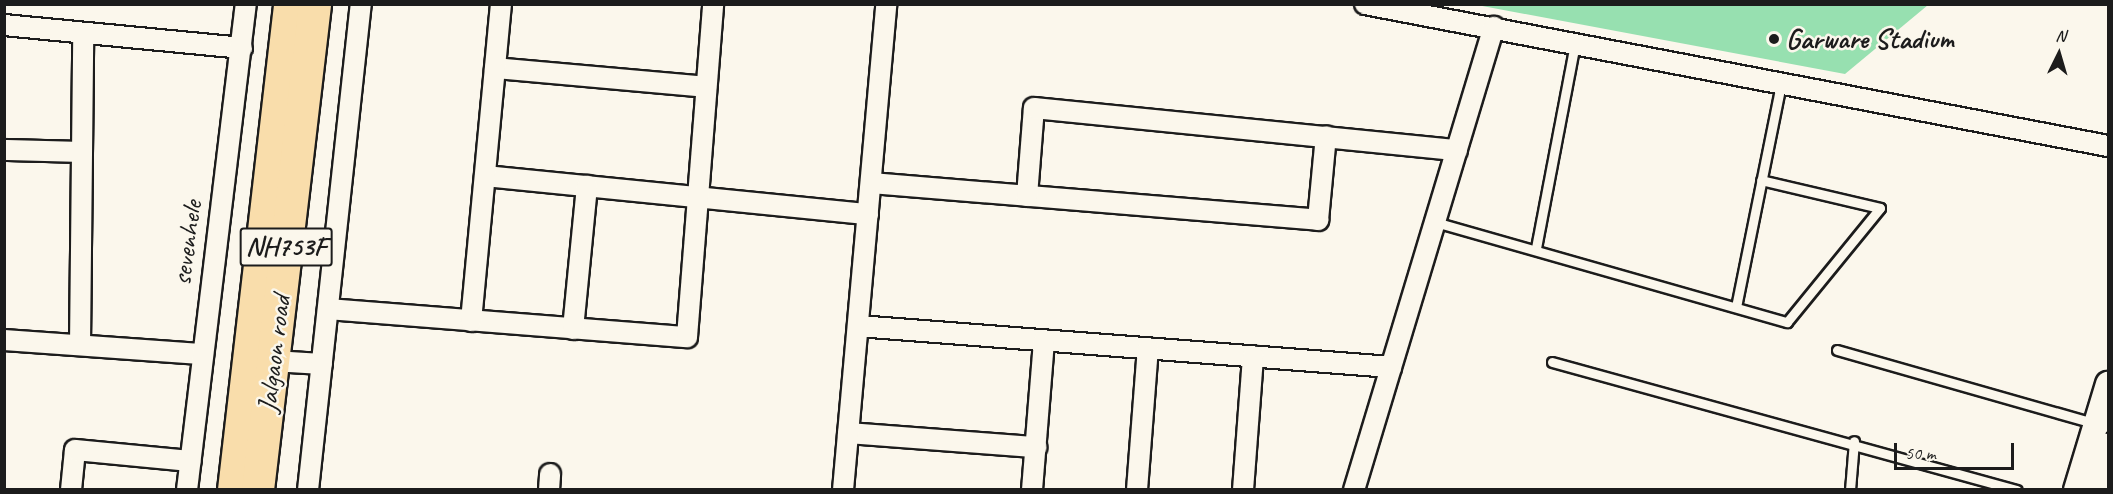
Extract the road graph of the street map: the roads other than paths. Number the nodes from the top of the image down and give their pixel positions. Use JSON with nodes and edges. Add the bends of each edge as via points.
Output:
{"nodes":[{"id":1,"x":246,"y":4,"type":"edge"},
{"id":2,"x":290,"y":4,"type":"edge"},
{"id":3,"x":315,"y":4,"type":"edge"},
{"id":4,"x":361,"y":4,"type":"edge"},
{"id":5,"x":501,"y":4,"type":"edge"},
{"id":6,"x":713,"y":4,"type":"edge"},
{"id":7,"x":886,"y":4,"type":"edge"},
{"id":8,"x":1365,"y":4,"type":"edge"},
{"id":9,"x":4,"y":25,"type":"edge"},
{"id":10,"x":1494,"y":27,"type":"junction"},
{"id":11,"x":83,"y":33,"type":"junction"},
{"id":12,"x":1576,"y":41,"type":"junction"},
{"id":13,"x":242,"y":48,"type":"junction"},
{"id":14,"x":495,"y":68,"type":"junction"},
{"id":15,"x":1782,"y":83,"type":"junction"},
{"id":16,"x":706,"y":87,"type":"junction"},
{"id":17,"x":1326,"y":136,"type":"junction"},
{"id":18,"x":2109,"y":146,"type":"edge"},
{"id":19,"x":4,"y":150,"type":"edge"},
{"id":20,"x":1457,"y":150,"type":"junction"},
{"id":21,"x":82,"y":152,"type":"junction"},
{"id":22,"x":485,"y":176,"type":"junction"},
{"id":23,"x":1761,"y":180,"type":"junction"},
{"id":24,"x":871,"y":183,"type":"junction"},
{"id":25,"x":587,"y":186,"type":"junction"},
{"id":26,"x":1027,"y":196,"type":"junction"},
{"id":27,"x":697,"y":197,"type":"junction"},
{"id":28,"x":868,"y":214,"type":"junction"},
{"id":29,"x":1435,"y":222,"type":"junction"},
{"id":30,"x":1536,"y":248,"type":"junction"},
{"id":31,"x":1736,"y":307,"type":"junction"},
{"id":32,"x":328,"y":309,"type":"junction"},
{"id":33,"x":471,"y":321,"type":"junction"},
{"id":34,"x":858,"y":326,"type":"junction"},
{"id":35,"x":573,"y":329,"type":"junction"},
{"id":36,"x":4,"y":340,"type":"edge"},
{"id":37,"x":1044,"y":340,"type":"junction"},
{"id":38,"x":80,"y":345,"type":"junction"},
{"id":39,"x":1148,"y":348,"type":"junction"},
{"id":40,"x":1837,"y":350,"type":"dead end"},
{"id":41,"x":201,"y":354,"type":"junction"},
{"id":42,"x":1253,"y":356,"type":"junction"},
{"id":43,"x":273,"y":361,"type":"junction"},
{"id":44,"x":1552,"y":362,"type":"dead end"},
{"id":45,"x":322,"y":364,"type":"junction"},
{"id":46,"x":1391,"y":367,"type":"junction"},
{"id":47,"x":2109,"y":384,"type":"edge"},
{"id":48,"x":2102,"y":425,"type":"edge"},
{"id":49,"x":848,"y":433,"type":"junction"},
{"id":50,"x":1854,"y":441,"type":"junction"},
{"id":51,"x":2109,"y":446,"type":"edge"},
{"id":52,"x":1036,"y":447,"type":"junction"},
{"id":53,"x":190,"y":461,"type":"junction"},
{"id":54,"x":70,"y":489,"type":"edge"},
{"id":55,"x":187,"y":489,"type":"edge"},
{"id":56,"x":234,"y":489,"type":"edge"},
{"id":57,"x":258,"y":489,"type":"edge"},
{"id":58,"x":308,"y":489,"type":"edge"},
{"id":59,"x":843,"y":489,"type":"edge"},
{"id":60,"x":1032,"y":489,"type":"edge"},
{"id":61,"x":1137,"y":489,"type":"edge"},
{"id":62,"x":1243,"y":489,"type":"edge"},
{"id":63,"x":1354,"y":489,"type":"edge"},
{"id":64,"x":1850,"y":489,"type":"edge"},
{"id":65,"x":2017,"y":489,"type":"edge"},
{"id":66,"x":2076,"y":489,"type":"edge"},
{"id":67,"x":2095,"y":489,"type":"edge"}],
"edges":[{"from":1,"to":13,"type":"street","name":"sevenhele"},
{"from":2,"to":56,"type":"highway","name":"Jalgaon road","number":"NH753F"},
{"from":3,"to":43,"type":"highway","name":"Jalgaon road","number":"NH753F"},
{"from":4,"to":32,"type":"street"},
{"from":5,"to":14,"type":"street"},
{"from":6,"to":16,"type":"street"},
{"from":7,"to":24,"type":"street"},
{"from":8,"to":10,"type":"street"},
{"from":9,"to":11,"type":"street"},
{"from":10,"to":12,"type":"street"},
{"from":10,"to":20,"type":"street"},
{"from":11,"to":13,"type":"street"},
{"from":11,"to":21,"type":"street"},
{"from":12,"to":15,"type":"street"},
{"from":12,"to":30,"type":"lane"},
{"from":13,"to":41,"type":"street","name":"sevenhele"},
{"from":14,"to":16,"type":"street"},
{"from":14,"to":22,"type":"street"},
{"from":15,"to":18,"type":"street"},
{"from":15,"to":23,"type":"lane"},
{"from":16,"to":27,"type":"street"},
{"from":17,"to":20,"type":"street"},
{"from":17,"to":26,"type":"street","via":[[1318,220]]},
{"from":17,"to":26,"type":"street","via":[[1034,108]]},
{"from":19,"to":21,"type":"street"},
{"from":20,"to":29,"type":"street"},
{"from":21,"to":38,"type":"street"},
{"from":22,"to":25,"type":"street"},
{"from":22,"to":33,"type":"street"},
{"from":23,"to":31,"type":"lane"},
{"from":23,"to":31,"type":"lane","via":[[1880,208],[1787,322]]},
{"from":24,"to":26,"type":"street"},
{"from":24,"to":28,"type":"street"},
{"from":25,"to":27,"type":"street"},
{"from":25,"to":35,"type":"street"},
{"from":27,"to":28,"type":"street"},
{"from":27,"to":35,"type":"street","via":[[687,337]]},
{"from":28,"to":34,"type":"street"},
{"from":29,"to":30,"type":"lane"},
{"from":29,"to":46,"type":"street"},
{"from":30,"to":31,"type":"lane"},
{"from":32,"to":33,"type":"street"},
{"from":32,"to":45,"type":"street"},
{"from":33,"to":35,"type":"street"},
{"from":34,"to":37,"type":"street"},
{"from":34,"to":49,"type":"street"},
{"from":36,"to":38,"type":"street"},
{"from":37,"to":39,"type":"street"},
{"from":37,"to":52,"type":"street"},
{"from":38,"to":41,"type":"street"},
{"from":39,"to":42,"type":"street"},
{"from":39,"to":61,"type":"street"},
{"from":40,"to":48,"type":"lane"},
{"from":41,"to":53,"type":"street","name":"sevenhele"},
{"from":42,"to":46,"type":"street"},
{"from":42,"to":62,"type":"street"},
{"from":43,"to":45,"type":"street"},
{"from":43,"to":57,"type":"highway","name":"Jalgaon road","number":"NH753F"},
{"from":44,"to":50,"type":"lane"},
{"from":45,"to":58,"type":"street"},
{"from":46,"to":63,"type":"street"},
{"from":47,"to":48,"type":"street"},
{"from":48,"to":66,"type":"street"},
{"from":49,"to":52,"type":"street"},
{"from":49,"to":59,"type":"street"},
{"from":50,"to":64,"type":"lane"},
{"from":50,"to":65,"type":"lane"},
{"from":51,"to":67,"type":"street"},
{"from":52,"to":60,"type":"street"},
{"from":53,"to":54,"type":"street","via":[[75,450]]},
{"from":53,"to":55,"type":"street","name":"sevenhele"}]}
